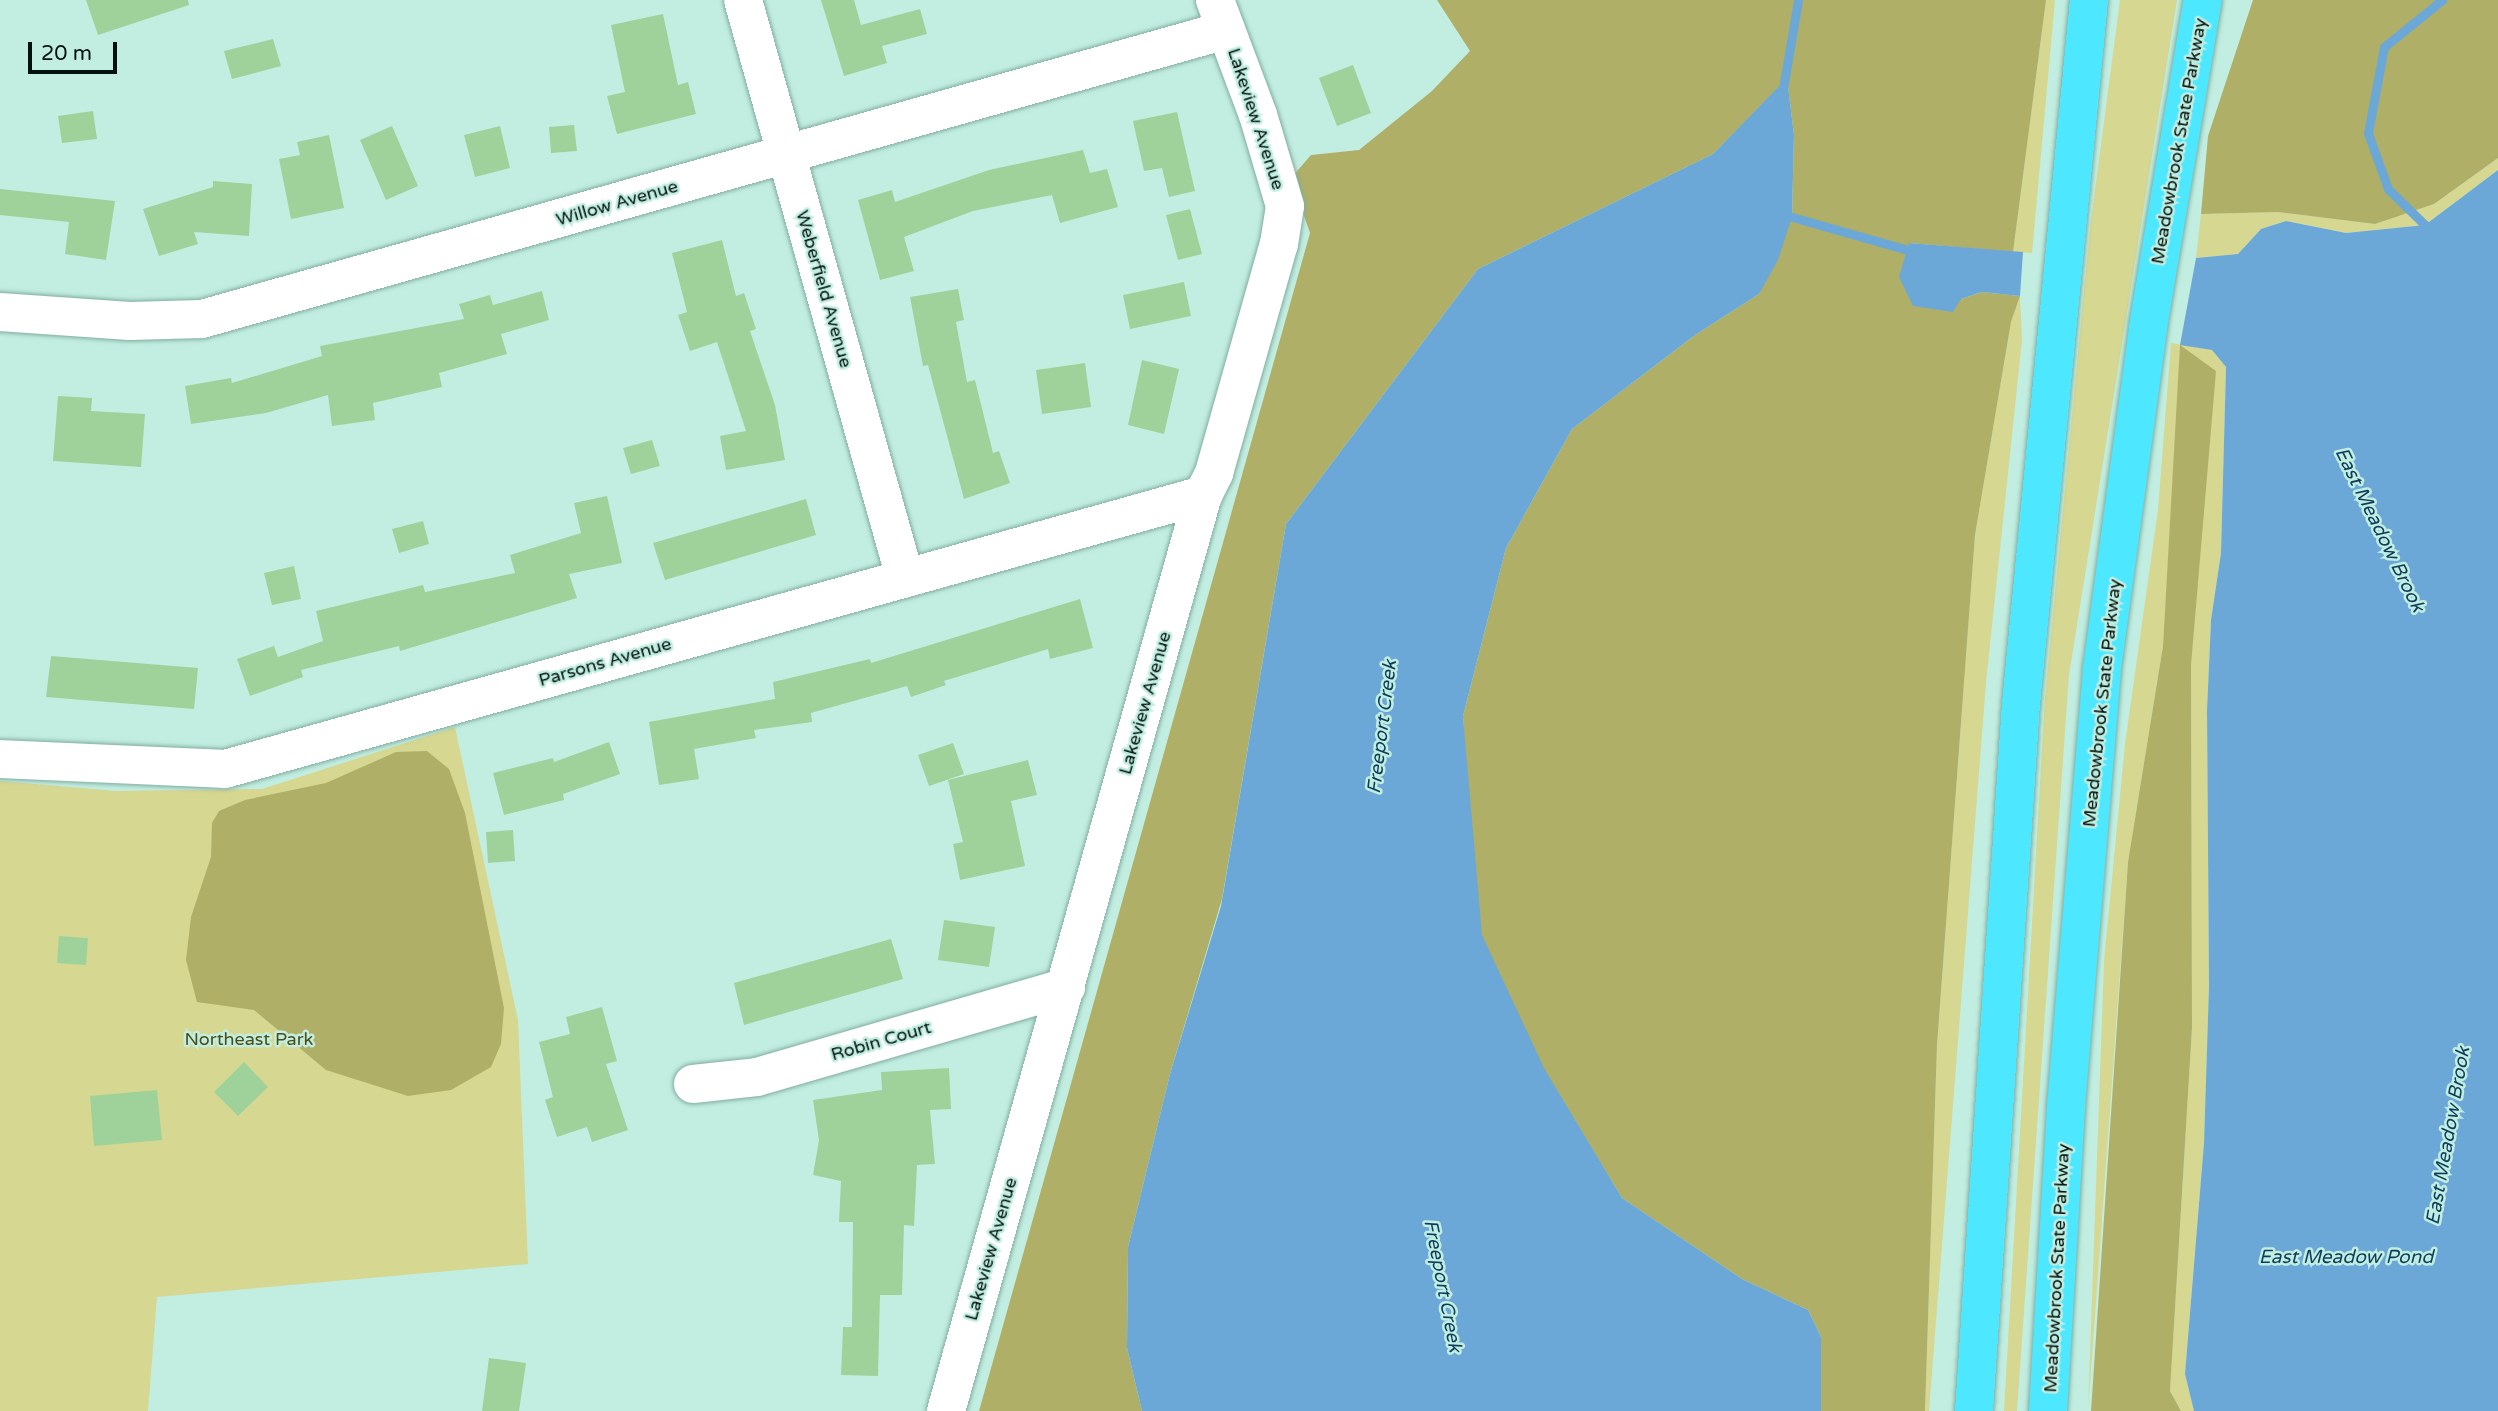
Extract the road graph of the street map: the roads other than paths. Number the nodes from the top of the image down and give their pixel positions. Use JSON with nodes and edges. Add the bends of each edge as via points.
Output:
{"nodes":[{"id":1,"x":743,"y":0,"type":"edge"},
{"id":2,"x":2089,"y":0,"type":"edge"},
{"id":3,"x":2203,"y":0,"type":"edge"},
{"id":4,"x":1220,"y":15,"type":"edge"},
{"id":5,"x":787,"y":156,"type":"junction"},
{"id":6,"x":0,"y":312,"type":"edge"},
{"id":7,"x":1203,"y":495,"type":"junction"},
{"id":8,"x":905,"y":578,"type":"junction"},
{"id":9,"x":0,"y":759,"type":"edge"},
{"id":10,"x":1066,"y":987,"type":"junction"},
{"id":11,"x":693,"y":1084,"type":"dead end"},
{"id":12,"x":946,"y":1411,"type":"edge"},
{"id":13,"x":1974,"y":1411,"type":"edge"},
{"id":14,"x":2048,"y":1411,"type":"edge"}],
"edges":[{"from":1,"to":5,"type":"street","name":"Weberfield Avenue"},
{"from":2,"to":13,"type":"highway","via":[[2021,704]]},
{"from":3,"to":14,"type":"highway","name":"Meadowbrook State Parkway","via":[[2148,327],[2102,669],[2066,1107]]},
{"from":4,"to":5,"type":"street","name":"Willow Avenue"},
{"from":4,"to":7,"type":"street","name":"Lakeview Avenue","via":[[1285,206],[1272,271],[1214,473]]},
{"from":5,"to":6,"type":"street","name":"Willow Avenue","via":[[202,319],[130,321]]},
{"from":5,"to":8,"type":"street","name":"Weberfield Avenue"},
{"from":7,"to":8,"type":"street","name":"Parsons Avenue"},
{"from":7,"to":10,"type":"street","name":"Lakeview Avenue"},
{"from":8,"to":9,"type":"street","name":"Parsons Avenue","via":[[225,769]]},
{"from":10,"to":11,"type":"street","name":"Robin Court","via":[[757,1077]]},
{"from":10,"to":12,"type":"street","name":"Lakeview Avenue"}]}
